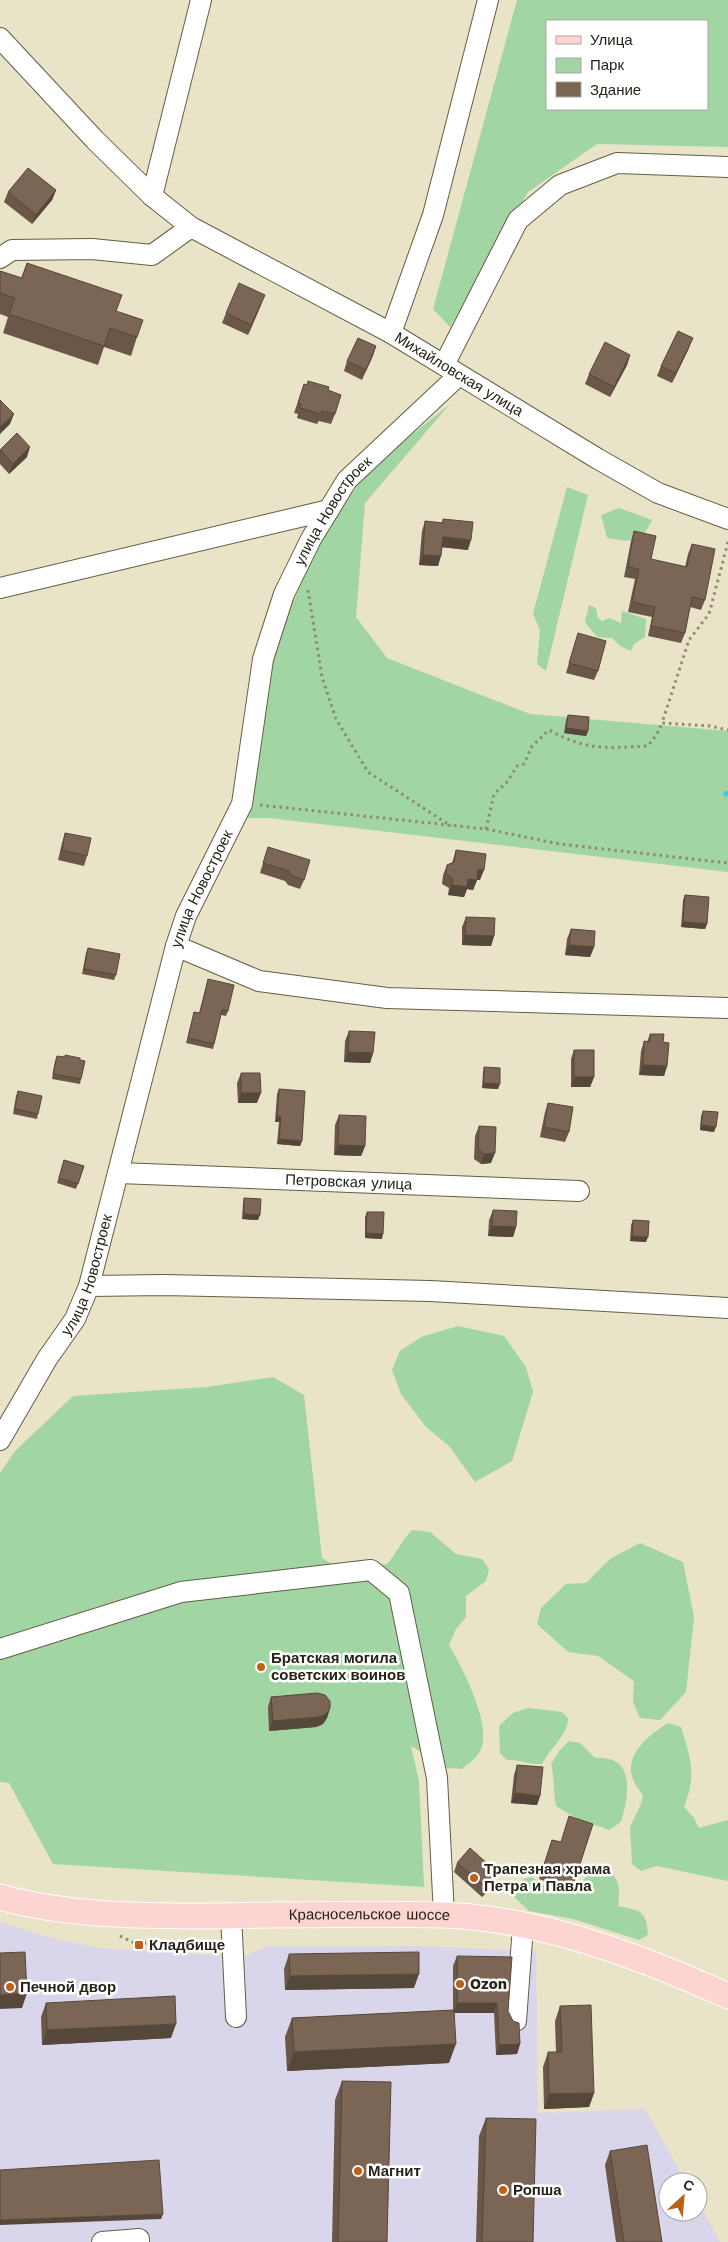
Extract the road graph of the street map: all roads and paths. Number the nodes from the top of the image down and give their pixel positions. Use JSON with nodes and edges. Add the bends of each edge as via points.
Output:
{"nodes":[{"id":1,"x":201,"y":0,"type":"edge"},
{"id":2,"x":488,"y":0,"type":"edge"},
{"id":3,"x":0,"y":38,"type":"edge"},
{"id":4,"x":728,"y":167,"type":"edge"},
{"id":5,"x":152,"y":196,"type":"junction"},
{"id":6,"x":191,"y":227,"type":"junction"},
{"id":7,"x":0,"y":258,"type":"edge"},
{"id":8,"x":391,"y":333,"type":"junction"},
{"id":9,"x":452,"y":370,"type":"junction"},
{"id":10,"x":329,"y":510,"type":"junction"},
{"id":11,"x":728,"y":519,"type":"edge"},
{"id":12,"x":728,"y":542,"type":"edge"},
{"id":13,"x":0,"y":588,"type":"edge"},
{"id":14,"x":308,"y":588,"type":"dead end"},
{"id":15,"x":662,"y":723,"type":"junction"},
{"id":16,"x":728,"y":730,"type":"edge"},
{"id":17,"x":242,"y":804,"type":"junction"},
{"id":18,"x":451,"y":826,"type":"junction"},
{"id":19,"x":486,"y":829,"type":"junction"},
{"id":20,"x":728,"y":863,"type":"edge"},
{"id":21,"x":176,"y":946,"type":"junction"},
{"id":22,"x":728,"y":1008,"type":"edge"},
{"id":23,"x":119,"y":1173,"type":"junction"},
{"id":24,"x":579,"y":1190,"type":"dead end"},
{"id":25,"x":89,"y":1286,"type":"junction"},
{"id":26,"x":728,"y":1308,"type":"edge"},
{"id":27,"x":0,"y":1440,"type":"edge"},
{"id":28,"x":0,"y":1649,"type":"edge"},
{"id":29,"x":0,"y":1897,"type":"edge"},
{"id":30,"x":444,"y":1915,"type":"junction"},
{"id":31,"x":231,"y":1916,"type":"junction"},
{"id":32,"x":523,"y":1926,"type":"junction"},
{"id":33,"x":115,"y":1934,"type":"dead end"},
{"id":34,"x":168,"y":1936,"type":"dead end"},
{"id":35,"x":728,"y":1996,"type":"edge"},
{"id":36,"x":236,"y":2017,"type":"dead end"},
{"id":37,"x":516,"y":2021,"type":"edge"},
{"id":38,"x":102,"y":2242,"type":"edge"},
{"id":39,"x":139,"y":2242,"type":"edge"}],
"edges":[{"from":1,"to":5,"type":"street"},
{"from":2,"to":8,"type":"street","via":[[433,215]]},
{"from":3,"to":5,"type":"street","name":"Михайловская улица"},
{"from":4,"to":9,"type":"street","name":"улица Новостроек","via":[[617,163],[560,185],[518,220]]},
{"from":5,"to":6,"type":"street","name":"Михайловская улица"},
{"from":6,"to":7,"type":"street","via":[[152,255],[92,249],[12,250]]},
{"from":6,"to":8,"type":"street","name":"Михайловская улица"},
{"from":8,"to":9,"type":"street","name":"Михайловская улица"},
{"from":9,"to":10,"type":"street","name":"улица Новостроек","via":[[348,480]]},
{"from":9,"to":11,"type":"street","name":"Михайловская улица","via":[[658,493]]},
{"from":10,"to":13,"type":"street"},
{"from":10,"to":17,"type":"street","name":"улица Новостроек","via":[[284,594],[263,659]]},
{"from":12,"to":15,"type":"path","via":[[709,614],[689,640]]},
{"from":14,"to":18,"type":"path","via":[[322,677],[336,719],[368,772]]},
{"from":15,"to":16,"type":"path"},
{"from":15,"to":19,"type":"path","via":[[648,746],[595,748],[572,743],[549,730],[532,746],[524,764],[517,766],[494,794]]},
{"from":17,"to":18,"type":"path"},
{"from":17,"to":21,"type":"street","name":"улица Новостроек","via":[[186,916]]},
{"from":18,"to":19,"type":"path"},
{"from":19,"to":20,"type":"path","via":[[560,844]]},
{"from":21,"to":22,"type":"street","via":[[259,981],[387,998]]},
{"from":21,"to":23,"type":"street","name":"улица Новостроек"},
{"from":23,"to":24,"type":"street","name":"Петровская улица"},
{"from":23,"to":25,"type":"street","name":"улица Новостроек"},
{"from":25,"to":26,"type":"street","via":[[430,1291]]},
{"from":25,"to":27,"type":"street","name":"улица Новостроек","via":[[74,1319]]},
{"from":28,"to":30,"type":"street","via":[[181,1592],[371,1570],[399,1592],[437,1778]]},
{"from":29,"to":31,"type":"main road","name":"Красносельское шоссе","via":[[76,1910],[133,1915]]},
{"from":30,"to":31,"type":"main road","name":"Красносельское шоссе"},
{"from":30,"to":32,"type":"main road","name":"Красносельское шоссе"},
{"from":31,"to":36,"type":"street"},
{"from":32,"to":35,"type":"main road","name":"Красносельское шоссе","via":[[589,1941],[680,1974]]},
{"from":32,"to":37,"type":"street"},
{"from":33,"to":34,"type":"path","via":[[139,1945]]},
{"from":38,"to":39,"type":"street","via":[[139,2239]]}]}
